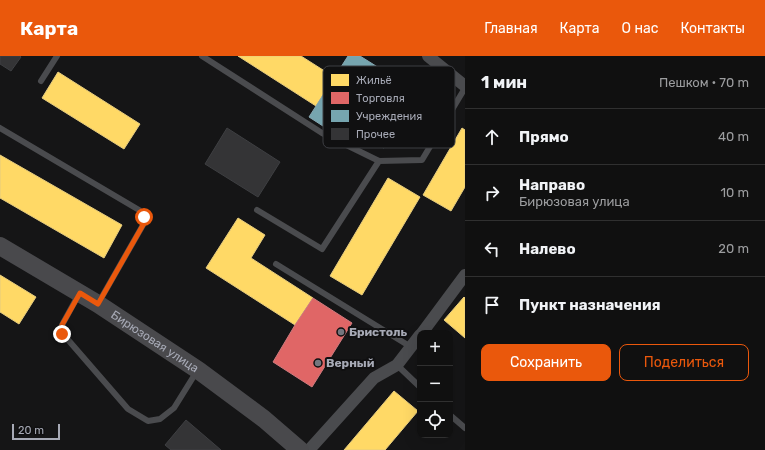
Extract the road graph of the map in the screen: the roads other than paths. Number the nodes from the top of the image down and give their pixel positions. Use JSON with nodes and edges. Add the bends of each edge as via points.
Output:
{"nodes":[{"id":1,"x":57,"y":56,"type":"edge"},
{"id":2,"x":202,"y":56,"type":"edge"},
{"id":3,"x":428,"y":56,"type":"edge"},
{"id":4,"x":440,"y":66,"type":"edge"},
{"id":5,"x":455,"y":79,"type":"edge"},
{"id":6,"x":41,"y":81,"type":"dead end"},
{"id":7,"x":465,"y":87,"type":"edge"},
{"id":8,"x":455,"y":104,"type":"edge"},
{"id":9,"x":0,"y":128,"type":"edge"},
{"id":10,"x":323,"y":133,"type":"edge"},
{"id":11,"x":353,"y":148,"type":"edge"},
{"id":12,"x":429,"y":148,"type":"edge"},
{"id":13,"x":379,"y":161,"type":"junction"},
{"id":14,"x":257,"y":210,"type":"dead end"},
{"id":15,"x":0,"y":246,"type":"edge"},
{"id":16,"x":276,"y":264,"type":"dead end"},
{"id":17,"x":464,"y":280,"type":"edge"},
{"id":18,"x":80,"y":293,"type":"junction"},
{"id":19,"x":98,"y":304,"type":"junction"},
{"id":20,"x":424,"y":330,"type":"edge"},
{"id":21,"x":417,"y":340,"type":"edge"},
{"id":22,"x":411,"y":347,"type":"junction"},
{"id":23,"x":397,"y":365,"type":"junction"},
{"id":24,"x":198,"y":370,"type":"junction"},
{"id":25,"x":417,"y":384,"type":"edge"},
{"id":26,"x":453,"y":418,"type":"edge"},
{"id":27,"x":465,"y":428,"type":"edge"},
{"id":28,"x":300,"y":450,"type":"edge"},
{"id":29,"x":309,"y":450,"type":"edge"}],
"edges":[{"from":1,"to":6,"type":"lane"},
{"from":2,"to":10,"type":"lane"},
{"from":3,"to":4,"type":"street"},
{"from":5,"to":7,"type":"street"},
{"from":7,"to":8,"type":"lane"},
{"from":9,"to":19,"type":"lane","via":[[139,210],[144,217],[143,225]]},
{"from":11,"to":13,"type":"lane"},
{"from":12,"to":13,"type":"lane","via":[[422,160]]},
{"from":13,"to":14,"type":"lane","via":[[322,249]]},
{"from":15,"to":18,"type":"main road","name":"Бирюзовая улица"},
{"from":16,"to":22,"type":"lane"},
{"from":17,"to":20,"type":"street"},
{"from":18,"to":19,"type":"main road","name":"Бирюзовая улица"},
{"from":18,"to":24,"type":"lane","via":[[62,325],[62,334],[128,409],[148,421],[160,419],[174,408]]},
{"from":19,"to":24,"type":"main road","name":"Бирюзовая улица"},
{"from":21,"to":22,"type":"street"},
{"from":22,"to":23,"type":"street"},
{"from":23,"to":25,"type":"lane"},
{"from":23,"to":29,"type":"street","via":[[374,378]]},
{"from":24,"to":28,"type":"main road","name":"Бирюзовая улица","via":[[264,419]]},
{"from":26,"to":27,"type":"lane"}]}
